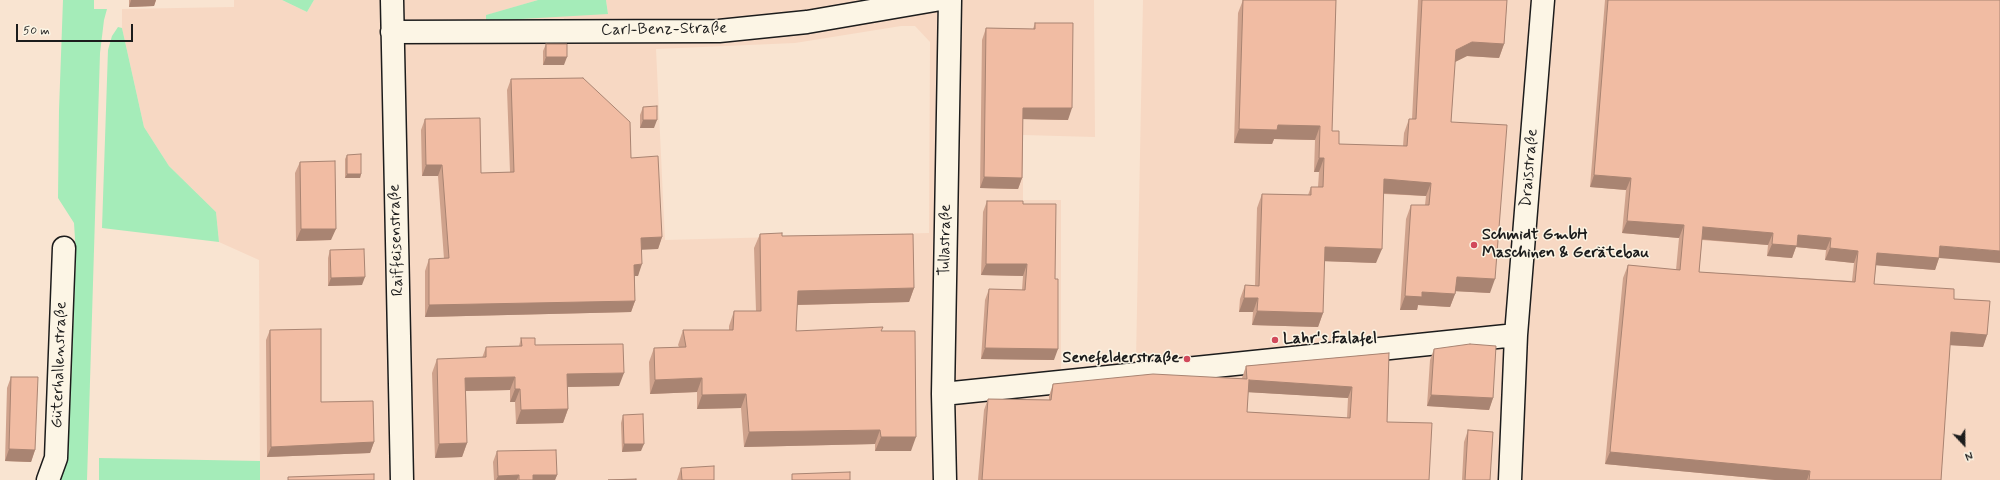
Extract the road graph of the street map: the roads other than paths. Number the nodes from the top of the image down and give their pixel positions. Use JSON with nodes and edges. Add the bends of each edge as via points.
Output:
{"nodes":[{"id":1,"x":392,"y":0,"type":"edge"},
{"id":2,"x":935,"y":0,"type":"edge"},
{"id":3,"x":950,"y":0,"type":"edge"},
{"id":4,"x":1543,"y":0,"type":"edge"},
{"id":5,"x":392,"y":32,"type":"junction"},
{"id":6,"x":64,"y":248,"type":"dead end"},
{"id":7,"x":1516,"y":335,"type":"junction"},
{"id":8,"x":943,"y":394,"type":"junction"},
{"id":9,"x":48,"y":480,"type":"edge"},
{"id":10,"x":402,"y":480,"type":"edge"},
{"id":11,"x":945,"y":480,"type":"edge"},
{"id":12,"x":1510,"y":480,"type":"edge"}],
"edges":[{"from":1,"to":5,"type":"street","name":"Raiffeisenstraße"},
{"from":2,"to":5,"type":"street","name":"Carl-Benz-Straße","via":[[807,22],[719,31]]},
{"from":3,"to":8,"type":"street","name":"Tullastraße"},
{"from":4,"to":7,"type":"street","name":"Draisstraße"},
{"from":5,"to":10,"type":"street","name":"Raiffeisenstraße"},
{"from":6,"to":9,"type":"street","name":"Güterhallenstraße","via":[[56,458]]},
{"from":7,"to":8,"type":"street"},
{"from":7,"to":12,"type":"street","name":"Draisstraße"},
{"from":8,"to":11,"type":"street","name":"Tullastraße"}]}
